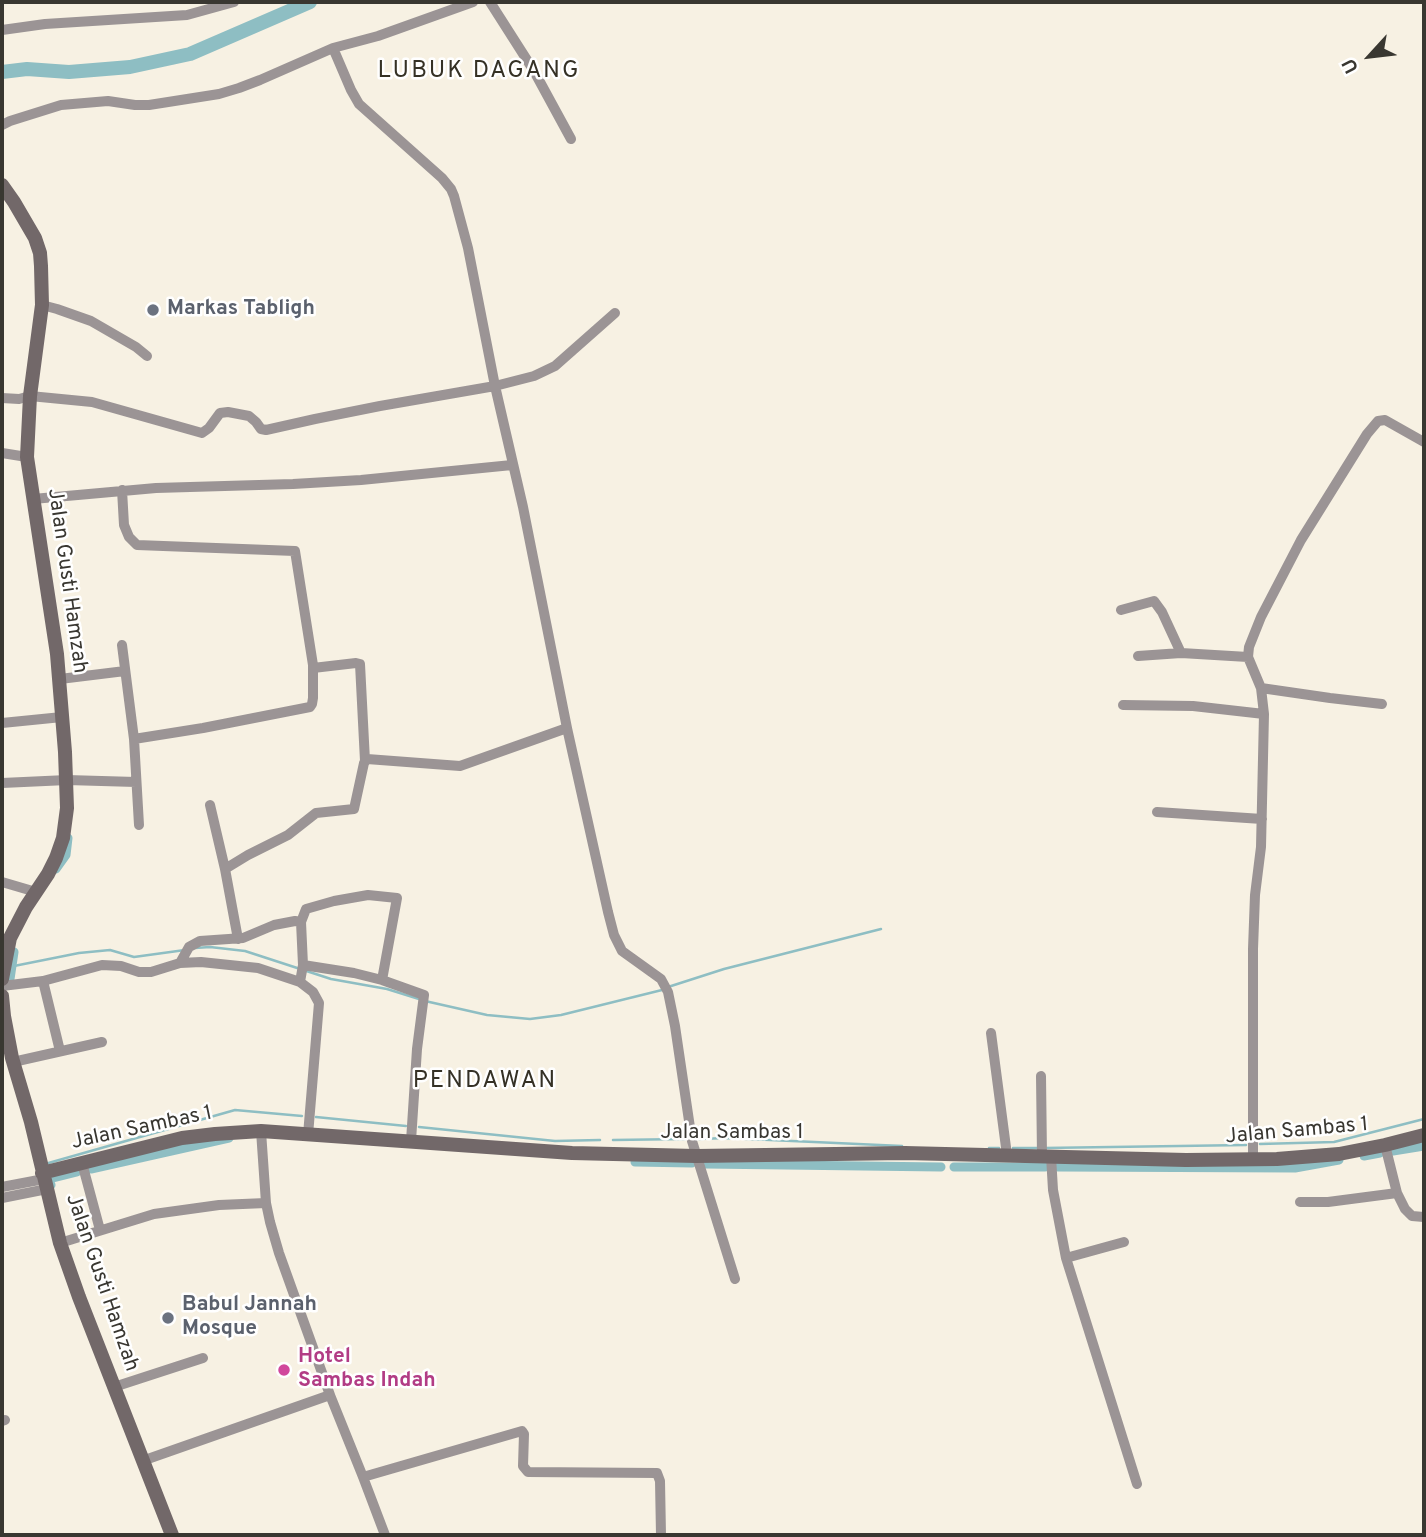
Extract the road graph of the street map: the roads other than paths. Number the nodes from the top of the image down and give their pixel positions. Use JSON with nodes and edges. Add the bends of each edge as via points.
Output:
{"nodes":[{"id":1,"x":234,"y":2,"type":"edge"},
{"id":2,"x":490,"y":2,"type":"edge"},
{"id":3,"x":468,"y":3,"type":"edge"},
{"id":4,"x":2,"y":30,"type":"edge"},
{"id":5,"x":333,"y":48,"type":"junction"},
{"id":6,"x":2,"y":125,"type":"edge"},
{"id":7,"x":571,"y":139,"type":"dead end"},
{"id":8,"x":2,"y":186,"type":"edge"},
{"id":9,"x":42,"y":305,"type":"junction"},
{"id":10,"x":615,"y":313,"type":"dead end"},
{"id":11,"x":148,"y":356,"type":"dead end"},
{"id":12,"x":495,"y":386,"type":"junction"},
{"id":13,"x":30,"y":396,"type":"junction"},
{"id":14,"x":2,"y":398,"type":"edge"},
{"id":15,"x":1424,"y":442,"type":"edge"},
{"id":16,"x":2,"y":453,"type":"edge"},
{"id":17,"x":27,"y":457,"type":"junction"},
{"id":18,"x":512,"y":465,"type":"junction"},
{"id":19,"x":122,"y":491,"type":"junction"},
{"id":20,"x":33,"y":499,"type":"junction"},
{"id":21,"x":1121,"y":610,"type":"dead end"},
{"id":22,"x":122,"y":645,"type":"dead end"},
{"id":23,"x":1181,"y":653,"type":"junction"},
{"id":24,"x":1138,"y":656,"type":"dead end"},
{"id":25,"x":1248,"y":657,"type":"junction"},
{"id":26,"x":313,"y":668,"type":"junction"},
{"id":27,"x":125,"y":671,"type":"junction"},
{"id":28,"x":60,"y":679,"type":"junction"},
{"id":29,"x":1261,"y":688,"type":"junction"},
{"id":30,"x":1382,"y":704,"type":"dead end"},
{"id":31,"x":1123,"y":705,"type":"dead end"},
{"id":32,"x":1265,"y":714,"type":"junction"},
{"id":33,"x":62,"y":717,"type":"junction"},
{"id":34,"x":2,"y":723,"type":"edge"},
{"id":35,"x":567,"y":728,"type":"junction"},
{"id":36,"x":134,"y":739,"type":"junction"},
{"id":37,"x":365,"y":761,"type":"junction"},
{"id":38,"x":67,"y":780,"type":"junction"},
{"id":39,"x":136,"y":782,"type":"junction"},
{"id":40,"x":2,"y":783,"type":"edge"},
{"id":41,"x":210,"y":805,"type":"dead end"},
{"id":42,"x":1157,"y":811,"type":"dead end"},
{"id":43,"x":1262,"y":820,"type":"junction"},
{"id":44,"x":139,"y":825,"type":"dead end"},
{"id":45,"x":225,"y":869,"type":"junction"},
{"id":46,"x":2,"y":882,"type":"edge"},
{"id":47,"x":36,"y":892,"type":"junction"},
{"id":48,"x":301,"y":922,"type":"junction"},
{"id":49,"x":238,"y":939,"type":"junction"},
{"id":50,"x":182,"y":960,"type":"junction"},
{"id":51,"x":302,"y":974,"type":"junction"},
{"id":52,"x":2,"y":979,"type":"edge"},
{"id":53,"x":382,"y":980,"type":"junction"},
{"id":54,"x":43,"y":981,"type":"junction"},
{"id":55,"x":2,"y":986,"type":"edge"},
{"id":56,"x":2,"y":996,"type":"edge"},
{"id":57,"x":991,"y":1033,"type":"dead end"},
{"id":58,"x":102,"y":1042,"type":"dead end"},
{"id":59,"x":60,"y":1051,"type":"junction"},
{"id":60,"x":13,"y":1062,"type":"junction"},
{"id":61,"x":1041,"y":1076,"type":"dead end"},
{"id":62,"x":261,"y":1131,"type":"junction"},
{"id":63,"x":308,"y":1135,"type":"junction"},
{"id":64,"x":1424,"y":1135,"type":"edge"},
{"id":65,"x":411,"y":1141,"type":"junction"},
{"id":66,"x":1385,"y":1146,"type":"junction"},
{"id":67,"x":1007,"y":1155,"type":"junction"},
{"id":68,"x":1045,"y":1155,"type":"junction"},
{"id":69,"x":696,"y":1156,"type":"junction"},
{"id":70,"x":1253,"y":1159,"type":"junction"},
{"id":71,"x":82,"y":1163,"type":"junction"},
{"id":72,"x":44,"y":1180,"type":"junction"},
{"id":73,"x":2,"y":1187,"type":"edge"},
{"id":74,"x":1397,"y":1193,"type":"junction"},
{"id":75,"x":2,"y":1198,"type":"edge"},
{"id":76,"x":1300,"y":1202,"type":"dead end"},
{"id":77,"x":267,"y":1203,"type":"junction"},
{"id":78,"x":1424,"y":1217,"type":"edge"},
{"id":79,"x":100,"y":1230,"type":"junction"},
{"id":80,"x":1124,"y":1242,"type":"dead end"},
{"id":81,"x":60,"y":1243,"type":"junction"},
{"id":82,"x":1066,"y":1258,"type":"junction"},
{"id":83,"x":735,"y":1279,"type":"dead end"},
{"id":84,"x":203,"y":1358,"type":"dead end"},
{"id":85,"x":114,"y":1387,"type":"junction"},
{"id":86,"x":330,"y":1395,"type":"junction"},
{"id":87,"x":142,"y":1461,"type":"junction"},
{"id":88,"x":363,"y":1477,"type":"junction"},
{"id":89,"x":1138,"y":1484,"type":"dead end"},
{"id":90,"x":172,"y":1535,"type":"edge"},
{"id":91,"x":385,"y":1535,"type":"edge"},
{"id":92,"x":661,"y":1535,"type":"edge"}],
"edges":[{"from":1,"to":4,"type":"street","via":[[187,15]]},
{"from":2,"to":7,"type":"street"},
{"from":3,"to":5,"type":"street"},
{"from":5,"to":6,"type":"street","via":[[219,94],[149,105],[108,101],[55,106]]},
{"from":5,"to":12,"type":"street","via":[[359,104],[451,189],[468,248]]},
{"from":8,"to":9,"type":"street","name":"Jalan Gusti Hamzah","via":[[35,237]]},
{"from":9,"to":11,"type":"street","via":[[91,321]]},
{"from":9,"to":13,"type":"street","name":"Jalan Gusti Hamzah"},
{"from":10,"to":12,"type":"street","via":[[555,366]]},
{"from":12,"to":13,"type":"street","via":[[266,430],[249,416],[223,411],[202,433],[92,402]]},
{"from":12,"to":18,"type":"street"},
{"from":13,"to":14,"type":"street"},
{"from":13,"to":17,"type":"street","name":"Jalan Gusti Hamzah"},
{"from":15,"to":25,"type":"street","via":[[1385,420],[1378,421],[1367,434],[1301,540],[1261,617]]},
{"from":16,"to":17,"type":"street"},
{"from":17,"to":20,"type":"street","name":"Jalan Gusti Hamzah"},
{"from":18,"to":19,"type":"street","via":[[361,480]]},
{"from":18,"to":35,"type":"street"},
{"from":19,"to":20,"type":"street"},
{"from":19,"to":26,"type":"street","via":[[124,525],[137,545],[295,551]]},
{"from":20,"to":28,"type":"street","name":"Jalan Gusti Hamzah"},
{"from":21,"to":23,"type":"street","via":[[1154,601]]},
{"from":22,"to":27,"type":"street"},
{"from":23,"to":24,"type":"street"},
{"from":23,"to":25,"type":"street"},
{"from":25,"to":29,"type":"street"},
{"from":26,"to":36,"type":"street","via":[[310,707]]},
{"from":26,"to":37,"type":"street","via":[[360,664]]},
{"from":27,"to":28,"type":"street"},
{"from":27,"to":36,"type":"street"},
{"from":28,"to":33,"type":"street","name":"Jalan Gusti Hamzah"},
{"from":29,"to":30,"type":"street"},
{"from":29,"to":32,"type":"street"},
{"from":31,"to":32,"type":"street"},
{"from":32,"to":43,"type":"street"},
{"from":33,"to":34,"type":"street"},
{"from":33,"to":38,"type":"street","name":"Jalan Gusti Hamzah"},
{"from":35,"to":37,"type":"street","via":[[460,766]]},
{"from":35,"to":69,"type":"street","via":[[614,936],[622,951],[661,979],[666,988]]},
{"from":36,"to":39,"type":"street"},
{"from":37,"to":45,"type":"street","via":[[354,809],[316,813],[288,835]]},
{"from":38,"to":39,"type":"street"},
{"from":38,"to":40,"type":"street"},
{"from":38,"to":47,"type":"street","name":"Jalan Gusti Hamzah","via":[[63,838]]},
{"from":39,"to":44,"type":"street"},
{"from":41,"to":45,"type":"street"},
{"from":42,"to":43,"type":"street"},
{"from":43,"to":70,"type":"street","via":[[1254,938]]},
{"from":45,"to":49,"type":"street"},
{"from":46,"to":47,"type":"street"},
{"from":47,"to":52,"type":"street","name":"Jalan Gusti Hamzah","via":[[10,938]]},
{"from":48,"to":49,"type":"street","via":[[274,925]]},
{"from":48,"to":51,"type":"street"},
{"from":48,"to":53,"type":"street","via":[[306,909],[334,901],[368,895],[397,898]]},
{"from":49,"to":50,"type":"street","via":[[200,941],[189,947]]},
{"from":50,"to":51,"type":"street"},
{"from":50,"to":54,"type":"street","via":[[158,971],[102,965]]},
{"from":51,"to":53,"type":"street","via":[[354,973]]},
{"from":51,"to":63,"type":"street","via":[[319,1003]]},
{"from":53,"to":65,"type":"street","via":[[424,995]]},
{"from":54,"to":55,"type":"street"},
{"from":54,"to":59,"type":"street"},
{"from":56,"to":60,"type":"street","name":"Jalan Gusti Hamzah"},
{"from":57,"to":67,"type":"street"},
{"from":58,"to":59,"type":"street"},
{"from":59,"to":60,"type":"street"},
{"from":60,"to":72,"type":"street","name":"Jalan Gusti Hamzah"},
{"from":61,"to":68,"type":"street"},
{"from":62,"to":63,"type":"street","name":"Jalan Sambas 1"},
{"from":62,"to":71,"type":"street","name":"Jalan Sambas 1","via":[[182,1139]]},
{"from":62,"to":77,"type":"street"},
{"from":63,"to":65,"type":"street","name":"Jalan Sambas 1"},
{"from":64,"to":66,"type":"street","name":"Jalan Sambas 1"},
{"from":65,"to":69,"type":"street","name":"Jalan Sambas 1","via":[[572,1153]]},
{"from":66,"to":70,"type":"street","name":"Jalan Sambas 1"},
{"from":66,"to":74,"type":"street"},
{"from":67,"to":68,"type":"street","name":"Jalan Sambas 1"},
{"from":67,"to":69,"type":"street","name":"Jalan Sambas 1"},
{"from":68,"to":70,"type":"street","name":"Jalan Sambas 1"},
{"from":68,"to":82,"type":"street"},
{"from":69,"to":83,"type":"street"},
{"from":71,"to":72,"type":"street","name":"Jalan Sambas 1"},
{"from":71,"to":79,"type":"street"},
{"from":72,"to":73,"type":"street"},
{"from":72,"to":75,"type":"street"},
{"from":72,"to":81,"type":"street","name":"Jalan Gusti Hamzah"},
{"from":74,"to":76,"type":"street"},
{"from":74,"to":78,"type":"street","via":[[1409,1214]]},
{"from":77,"to":79,"type":"street","via":[[154,1214]]},
{"from":77,"to":86,"type":"street","via":[[279,1253]]},
{"from":79,"to":81,"type":"street"},
{"from":80,"to":82,"type":"street"},
{"from":81,"to":85,"type":"street","name":"Jalan Gusti Hamzah"},
{"from":82,"to":89,"type":"street"},
{"from":84,"to":85,"type":"street"},
{"from":85,"to":87,"type":"street","name":"Jalan Gusti Hamzah"},
{"from":86,"to":87,"type":"street"},
{"from":86,"to":88,"type":"street"},
{"from":87,"to":90,"type":"street","name":"Jalan Gusti Hamzah"},
{"from":88,"to":91,"type":"street"},
{"from":88,"to":92,"type":"street","via":[[522,1431],[523,1466],[528,1472],[657,1473]]}]}
